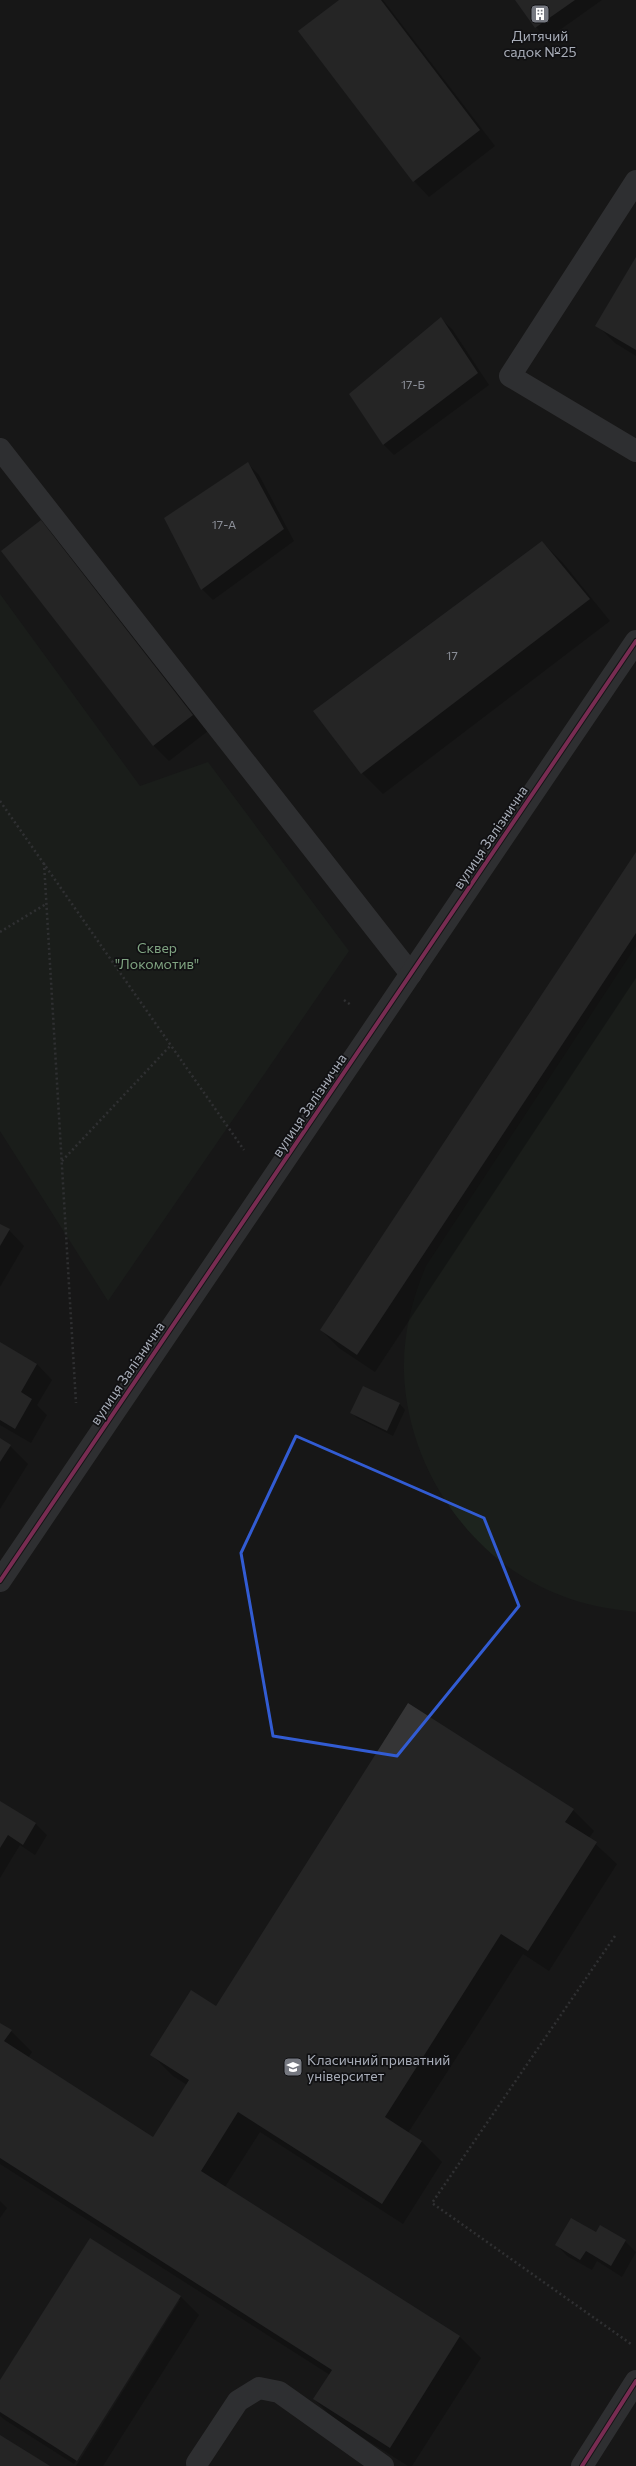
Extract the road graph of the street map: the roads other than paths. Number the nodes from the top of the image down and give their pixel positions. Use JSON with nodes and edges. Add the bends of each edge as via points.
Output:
{"nodes":[{"id":1,"x":636,"y":181,"type":"edge"},
{"id":2,"x":0,"y":449,"type":"edge"},
{"id":3,"x":636,"y":451,"type":"edge"},
{"id":4,"x":636,"y":641,"type":"edge"},
{"id":5,"x":411,"y":974,"type":"junction"},
{"id":6,"x":0,"y":1581,"type":"edge"},
{"id":7,"x":636,"y":2381,"type":"edge"},
{"id":8,"x":197,"y":2463,"type":"dead end"},
{"id":9,"x":383,"y":2466,"type":"edge"},
{"id":10,"x":582,"y":2466,"type":"edge"}],
"edges":[{"from":1,"to":3,"type":"street","via":[[510,376]]},
{"from":2,"to":5,"type":"street"},
{"from":4,"to":5,"type":"street","name":"вулиця Залізнична"},
{"from":5,"to":6,"type":"street","name":"вулиця Залізнична"},
{"from":7,"to":10,"type":"street"},
{"from":8,"to":9,"type":"street","via":[[238,2401],[259,2388],[279,2392]]}]}
